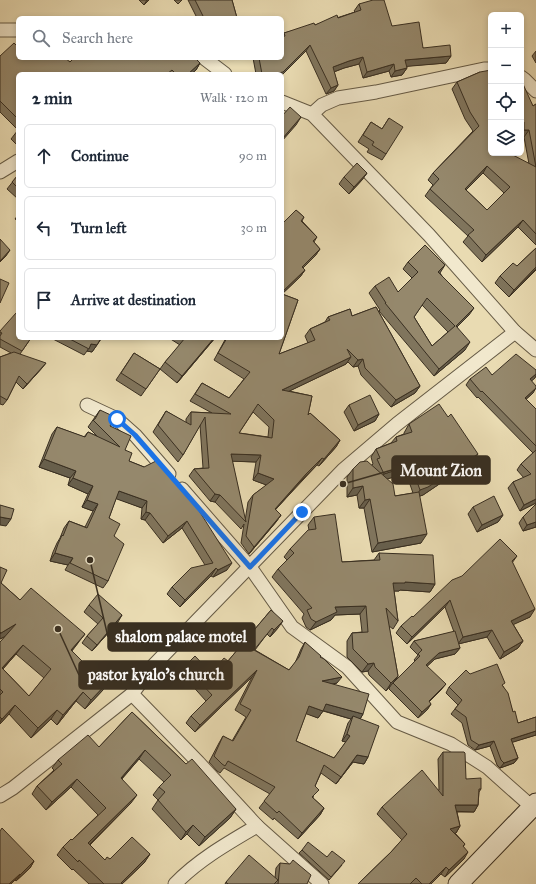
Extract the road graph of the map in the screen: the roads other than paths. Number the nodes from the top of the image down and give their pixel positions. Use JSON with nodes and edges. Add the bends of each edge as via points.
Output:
{"nodes":[{"id":1,"x":0,"y":30,"type":"edge"},
{"id":2,"x":16,"y":30,"type":"edge"},
{"id":3,"x":207,"y":60,"type":"edge"},
{"id":4,"x":488,"y":69,"type":"edge"},
{"id":5,"x":222,"y":72,"type":"edge"},
{"id":6,"x":524,"y":79,"type":"edge"},
{"id":7,"x":536,"y":91,"type":"edge"},
{"id":8,"x":284,"y":103,"type":"edge"},
{"id":9,"x":312,"y":114,"type":"junction"},
{"id":10,"x":16,"y":162,"type":"edge"},
{"id":11,"x":0,"y":172,"type":"edge"},
{"id":12,"x":515,"y":332,"type":"junction"},
{"id":13,"x":536,"y":350,"type":"edge"},
{"id":14,"x":87,"y":405,"type":"dead end"},
{"id":15,"x":250,"y":567,"type":"junction"},
{"id":16,"x":132,"y":694,"type":"junction"},
{"id":17,"x":0,"y":796,"type":"edge"},
{"id":18,"x":534,"y":805,"type":"edge"},
{"id":19,"x":257,"y":826,"type":"junction"},
{"id":20,"x":175,"y":884,"type":"edge"},
{"id":21,"x":322,"y":884,"type":"edge"},
{"id":22,"x":458,"y":884,"type":"edge"}],
"edges":[{"from":1,"to":2,"type":"street"},
{"from":3,"to":5,"type":"street"},
{"from":4,"to":9,"type":"street","via":[[338,98],[322,104]]},
{"from":6,"to":7,"type":"street"},
{"from":8,"to":9,"type":"street"},
{"from":9,"to":12,"type":"street","via":[[429,235]]},
{"from":10,"to":11,"type":"street"},
{"from":12,"to":13,"type":"street"},
{"from":12,"to":15,"type":"street","via":[[343,470]]},
{"from":14,"to":15,"type":"street","via":[[117,419],[135,435]]},
{"from":15,"to":16,"type":"street","via":[[151,668]]},
{"from":15,"to":18,"type":"street","via":[[292,626],[346,667],[397,722],[451,744],[487,767]]},
{"from":16,"to":17,"type":"street"},
{"from":16,"to":19,"type":"street"},
{"from":18,"to":22,"type":"street"},
{"from":19,"to":20,"type":"street","via":[[222,846]]},
{"from":19,"to":21,"type":"street"}]}
